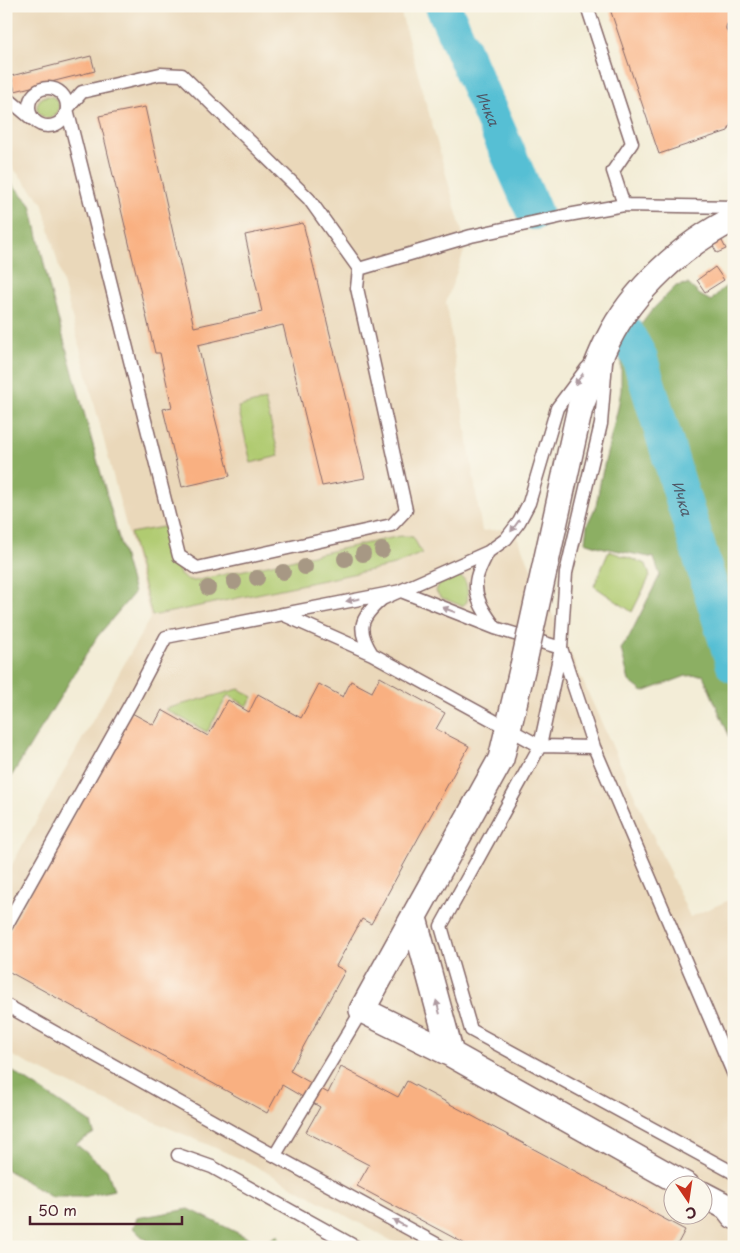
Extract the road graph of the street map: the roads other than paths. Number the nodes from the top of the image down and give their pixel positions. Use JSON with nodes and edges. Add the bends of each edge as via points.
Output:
{"nodes":[{"id":1,"x":587,"y":6,"type":"edge"},
{"id":2,"x":6,"y":97,"type":"edge"},
{"id":3,"x":67,"y":109,"type":"junction"},
{"id":4,"x":32,"y":118,"type":"junction"},
{"id":5,"x":624,"y":206,"type":"junction"},
{"id":6,"x":734,"y":207,"type":"edge"},
{"id":7,"x":734,"y":219,"type":"edge"},
{"id":8,"x":359,"y":269,"type":"junction"},
{"id":9,"x":608,"y":340,"type":"junction"},
{"id":10,"x":488,"y":552,"type":"junction"},
{"id":11,"x":401,"y":591,"type":"junction"},
{"id":12,"x":282,"y":614,"type":"junction"},
{"id":13,"x":495,"y":628,"type":"junction"},
{"id":14,"x":560,"y":648,"type":"junction"},
{"id":15,"x":372,"y":654,"type":"junction"},
{"id":16,"x":540,"y":746,"type":"junction"},
{"id":17,"x":594,"y":747,"type":"junction"},
{"id":18,"x":414,"y":918,"type":"junction"},
{"id":19,"x":6,"y":926,"type":"edge"},
{"id":20,"x":6,"y":1005,"type":"edge"},
{"id":21,"x":362,"y":1010,"type":"junction"},
{"id":22,"x":451,"y":1054,"type":"junction"},
{"id":23,"x":734,"y":1075,"type":"edge"},
{"id":24,"x":178,"y":1155,"type":"dead end"},
{"id":25,"x":275,"y":1155,"type":"junction"},
{"id":26,"x":734,"y":1173,"type":"edge"},
{"id":27,"x":669,"y":1176,"type":"edge"},
{"id":28,"x":712,"y":1199,"type":"edge"},
{"id":29,"x":734,"y":1216,"type":"edge"},
{"id":30,"x":356,"y":1247,"type":"edge"},
{"id":31,"x":442,"y":1247,"type":"edge"}],
"edges":[{"from":1,"to":5,"type":"lane","via":[[632,143],[613,171]]},
{"from":2,"to":4,"type":"lane"},
{"from":3,"to":4,"type":"lane","via":[[61,121],[50,126],[43,126]]},
{"from":3,"to":4,"type":"lane","via":[[61,92],[43,88],[30,101],[28,107]]},
{"from":3,"to":8,"type":"lane","via":[[82,92],[160,74],[182,75],[309,199]]},
{"from":3,"to":8,"type":"lane","via":[[179,556],[197,568],[392,525],[406,510],[357,288]]},
{"from":5,"to":6,"type":"lane"},
{"from":5,"to":8,"type":"lane","via":[[471,236]]},
{"from":7,"to":9,"type":"street","via":[[686,249],[653,278],[626,310]]},
{"from":9,"to":10,"type":"lane","one_way":true,"via":[[557,408],[529,503],[519,522]]},
{"from":9,"to":14,"type":"lane","via":[[601,424],[566,573]]},
{"from":9,"to":18,"type":"street","bridge":true,"via":[[580,408],[501,759]]},
{"from":10,"to":11,"type":"lane"},
{"from":10,"to":13,"type":"lane","via":[[476,578],[477,595],[482,610]]},
{"from":11,"to":12,"type":"lane","one_way":true},
{"from":13,"to":11,"type":"lane","one_way":true},
{"from":11,"to":15,"type":"lane","via":[[382,599],[368,610],[361,624],[362,635]]},
{"from":12,"to":15,"type":"lane"},
{"from":12,"to":19,"type":"lane","via":[[166,637]]},
{"from":13,"to":14,"type":"lane"},
{"from":14,"to":16,"type":"lane"},
{"from":14,"to":17,"type":"lane"},
{"from":15,"to":16,"type":"lane"},
{"from":16,"to":17,"type":"lane"},
{"from":16,"to":26,"type":"lane","via":[[441,926],[471,1030]]},
{"from":17,"to":23,"type":"lane"},
{"from":18,"to":21,"type":"street"},
{"from":22,"to":18,"type":"street","one_way":true},
{"from":20,"to":25,"type":"lane"},
{"from":21,"to":22,"type":"street"},
{"from":21,"to":25,"type":"lane"},
{"from":22,"to":27,"type":"street"},
{"from":24,"to":30,"type":"lane","via":[[212,1167]]},
{"from":31,"to":25,"type":"lane","one_way":true},
{"from":28,"to":29,"type":"street","via":[[727,1207]]}]}
